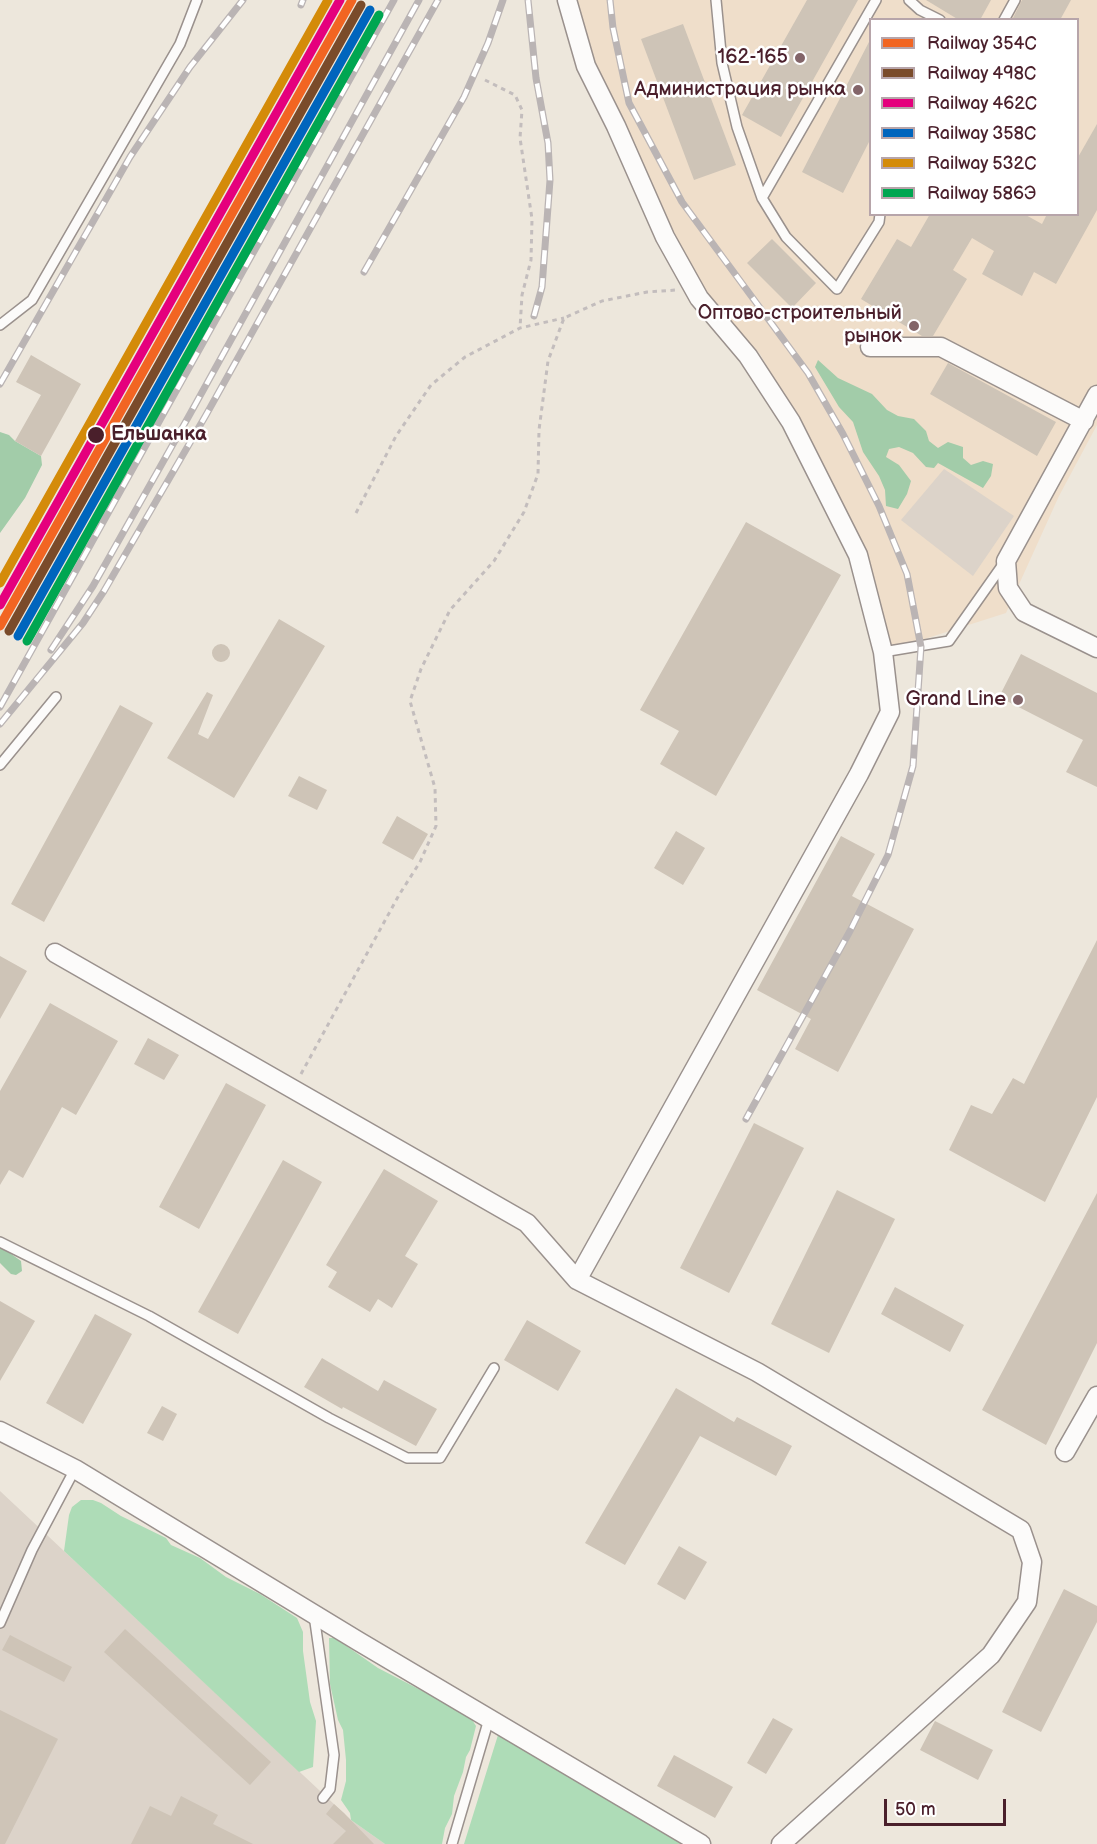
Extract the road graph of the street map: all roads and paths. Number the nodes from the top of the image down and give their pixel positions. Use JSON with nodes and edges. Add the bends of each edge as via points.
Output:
{"nodes":[{"id":1,"x":197,"y":0,"type":"edge"},
{"id":2,"x":567,"y":0,"type":"edge"},
{"id":3,"x":716,"y":0,"type":"edge"},
{"id":4,"x":876,"y":0,"type":"edge"},
{"id":5,"x":909,"y":0,"type":"edge"},
{"id":6,"x":1015,"y":0,"type":"edge"},
{"id":7,"x":936,"y":18,"type":"edge"},
{"id":8,"x":1005,"y":18,"type":"edge"},
{"id":9,"x":485,"y":80,"type":"dead end"},
{"id":10,"x":762,"y":198,"type":"junction"},
{"id":11,"x":880,"y":216,"type":"edge"},
{"id":12,"x":693,"y":289,"type":"junction"},
{"id":13,"x":564,"y":318,"type":"junction"},
{"id":14,"x":0,"y":325,"type":"edge"},
{"id":15,"x":520,"y":328,"type":"junction"},
{"id":16,"x":870,"y":347,"type":"dead end"},
{"id":17,"x":1097,"y":395,"type":"edge"},
{"id":18,"x":1084,"y":421,"type":"junction"},
{"id":19,"x":356,"y":513,"type":"dead end"},
{"id":20,"x":1006,"y":561,"type":"junction"},
{"id":21,"x":1097,"y":648,"type":"edge"},
{"id":22,"x":883,"y":652,"type":"junction"},
{"id":23,"x":56,"y":698,"type":"dead end"},
{"id":24,"x":0,"y":765,"type":"edge"},
{"id":25,"x":55,"y":953,"type":"dead end"},
{"id":26,"x":293,"y":1089,"type":"junction"},
{"id":27,"x":0,"y":1242,"type":"edge"},
{"id":28,"x":577,"y":1280,"type":"junction"},
{"id":29,"x":494,"y":1368,"type":"dead end"},
{"id":30,"x":1097,"y":1396,"type":"edge"},
{"id":31,"x":0,"y":1431,"type":"edge"},
{"id":32,"x":1065,"y":1452,"type":"dead end"},
{"id":33,"x":75,"y":1470,"type":"junction"},
{"id":34,"x":314,"y":1614,"type":"junction"},
{"id":35,"x":0,"y":1623,"type":"edge"},
{"id":36,"x":489,"y":1719,"type":"junction"},
{"id":37,"x":323,"y":1798,"type":"dead end"},
{"id":38,"x":452,"y":1844,"type":"edge"},
{"id":39,"x":701,"y":1844,"type":"edge"},
{"id":40,"x":781,"y":1844,"type":"edge"}],
"edges":[{"from":1,"to":14,"type":"lane","via":[[180,44],[32,300]]},
{"from":2,"to":12,"type":"street","via":[[586,66]]},
{"from":3,"to":10,"type":"lane","via":[[722,63],[737,127]]},
{"from":4,"to":10,"type":"lane"},
{"from":5,"to":7,"type":"lane"},
{"from":6,"to":8,"type":"lane"},
{"from":9,"to":15,"type":"path","via":[[515,95],[522,110],[520,138],[532,219],[531,260],[522,295]]},
{"from":10,"to":11,"type":"lane","via":[[786,237],[837,289]]},
{"from":12,"to":13,"type":"path","via":[[647,292],[602,301]]},
{"from":12,"to":22,"type":"street","via":[[748,356],[791,422],[858,555]]},
{"from":13,"to":15,"type":"path"},
{"from":13,"to":26,"type":"path","via":[[549,361],[539,430],[538,474],[524,512],[494,561],[450,610],[410,701],[435,788],[436,826],[420,862]]},
{"from":15,"to":19,"type":"path","via":[[465,357],[431,385],[396,436]]},
{"from":16,"to":18,"type":"street","via":[[941,347]]},
{"from":17,"to":18,"type":"street"},
{"from":18,"to":20,"type":"street"},
{"from":20,"to":21,"type":"street","via":[[1008,588],[1024,612]]},
{"from":20,"to":22,"type":"lane","via":[[950,640]]},
{"from":22,"to":28,"type":"street","via":[[890,712],[885,723]]},
{"from":23,"to":24,"type":"lane"},
{"from":25,"to":26,"type":"street"},
{"from":26,"to":28,"type":"street","via":[[528,1223]]},
{"from":27,"to":29,"type":"lane","via":[[149,1316],[407,1458],[440,1458]]},
{"from":28,"to":40,"type":"street","via":[[756,1372],[1021,1530],[1032,1562],[1027,1602],[992,1654]]},
{"from":30,"to":32,"type":"street"},
{"from":31,"to":33,"type":"street"},
{"from":33,"to":34,"type":"street"},
{"from":33,"to":35,"type":"lane","via":[[32,1550]]},
{"from":34,"to":36,"type":"street"},
{"from":34,"to":37,"type":"lane","via":[[334,1755],[330,1789]]},
{"from":36,"to":38,"type":"lane"},
{"from":36,"to":39,"type":"street"}]}
